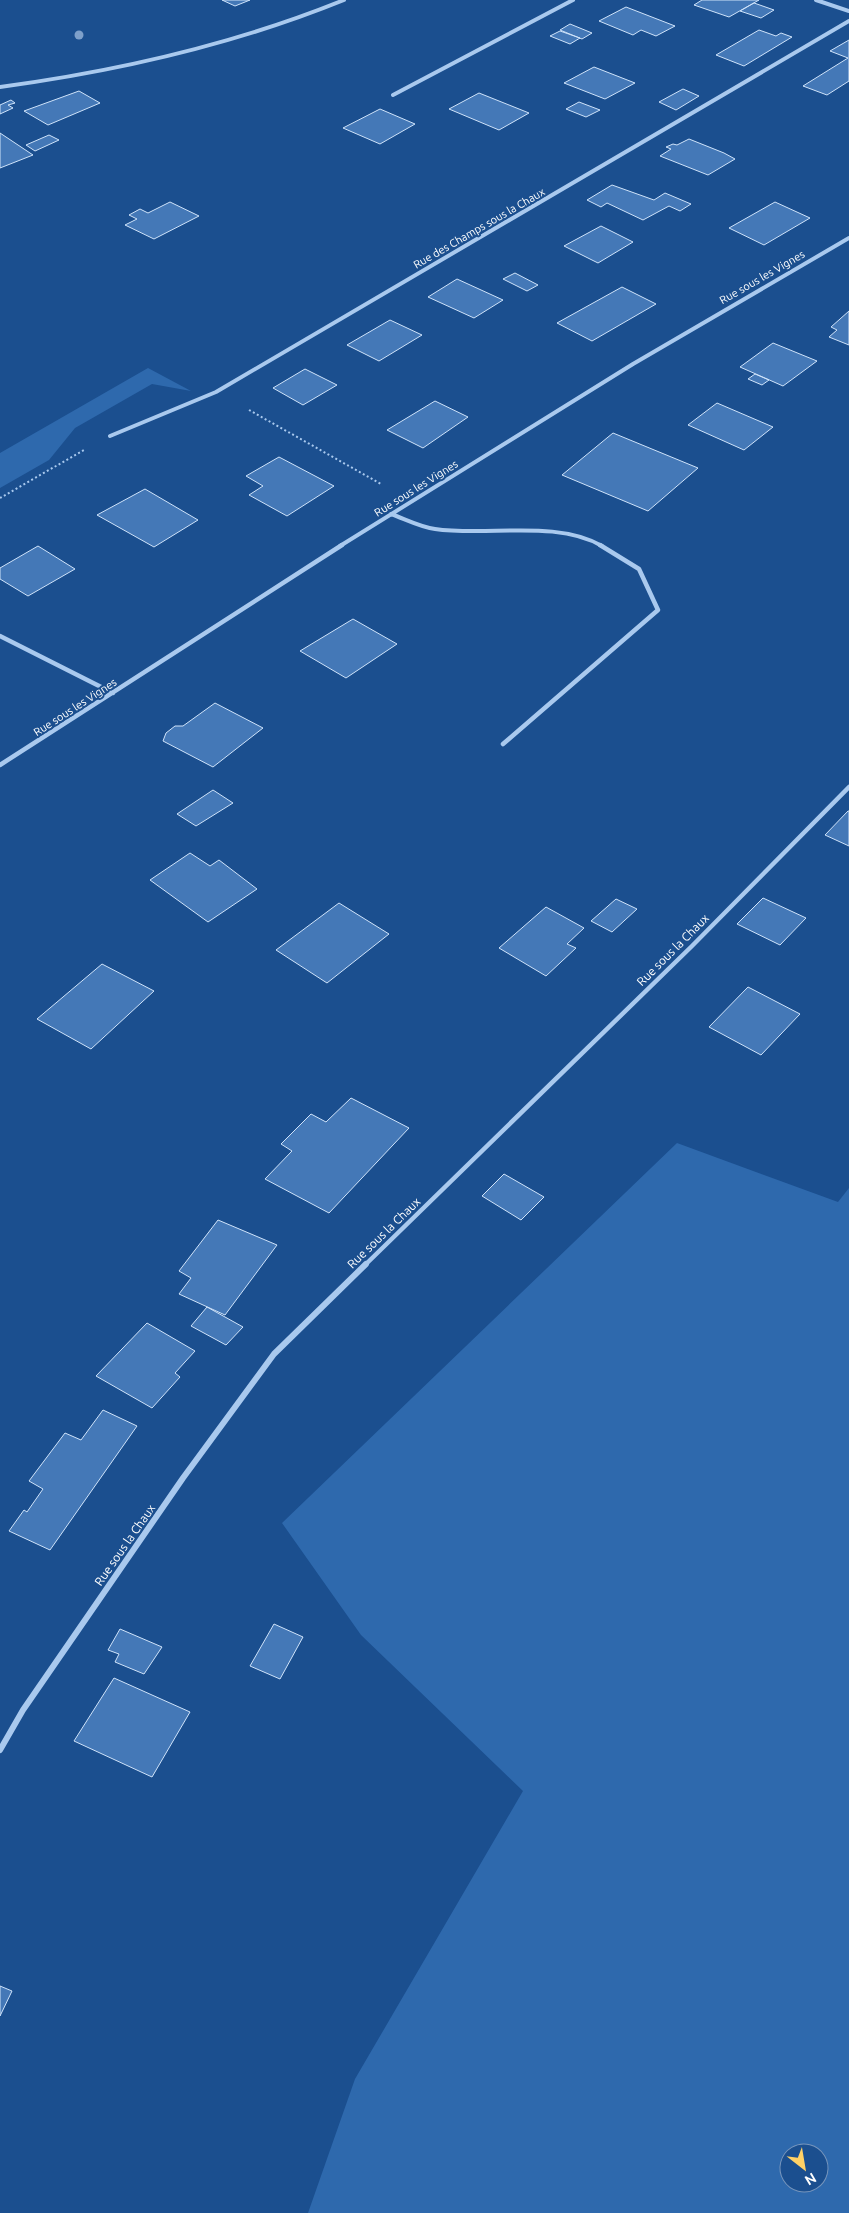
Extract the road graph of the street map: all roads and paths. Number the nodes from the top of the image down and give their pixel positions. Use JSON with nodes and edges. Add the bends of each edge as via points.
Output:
{"nodes":[{"id":1,"x":344,"y":0,"type":"edge"},
{"id":2,"x":573,"y":0,"type":"edge"},
{"id":3,"x":816,"y":0,"type":"edge"},
{"id":4,"x":849,"y":11,"type":"edge"},
{"id":5,"x":849,"y":21,"type":"edge"},
{"id":6,"x":0,"y":88,"type":"edge"},
{"id":7,"x":393,"y":95,"type":"dead end"},
{"id":8,"x":849,"y":238,"type":"edge"},
{"id":9,"x":216,"y":392,"type":"junction"},
{"id":10,"x":110,"y":436,"type":"joint"},
{"id":11,"x":0,"y":498,"type":"edge"},
{"id":12,"x":412,"y":502,"type":"junction"},
{"id":13,"x":391,"y":514,"type":"junction"},
{"id":14,"x":0,"y":636,"type":"edge"},
{"id":15,"x":113,"y":693,"type":"junction"},
{"id":16,"x":503,"y":744,"type":"dead end"},
{"id":17,"x":0,"y":765,"type":"edge"},
{"id":18,"x":849,"y":787,"type":"edge"},
{"id":19,"x":0,"y":1750,"type":"edge"}],
"edges":[{"from":1,"to":6,"type":"street","via":[[265,31],[169,57]]},
{"from":2,"to":7,"type":"street"},
{"from":3,"to":4,"type":"street"},
{"from":5,"to":9,"type":"street","name":"Rue des Champs sous la Chaux"},
{"from":8,"to":12,"type":"street","name":"Rue sous les Vignes","via":[[568,402]]},
{"from":9,"to":10,"type":"street","name":"Rue des Champs sous la Chaux"},
{"from":9,"to":12,"type":"path"},
{"from":10,"to":11,"type":"path"},
{"from":12,"to":13,"type":"street","name":"Rue sous les Vignes"},
{"from":13,"to":15,"type":"street","name":"Rue sous les Vignes"},
{"from":13,"to":16,"type":"street","via":[[434,529],[557,533],[591,540],[639,569],[658,610]]},
{"from":14,"to":15,"type":"street"},
{"from":15,"to":17,"type":"street","name":"Rue sous les Vignes"},
{"from":18,"to":19,"type":"street","name":"Rue sous la Chaux","via":[[274,1354],[183,1478]]}]}
